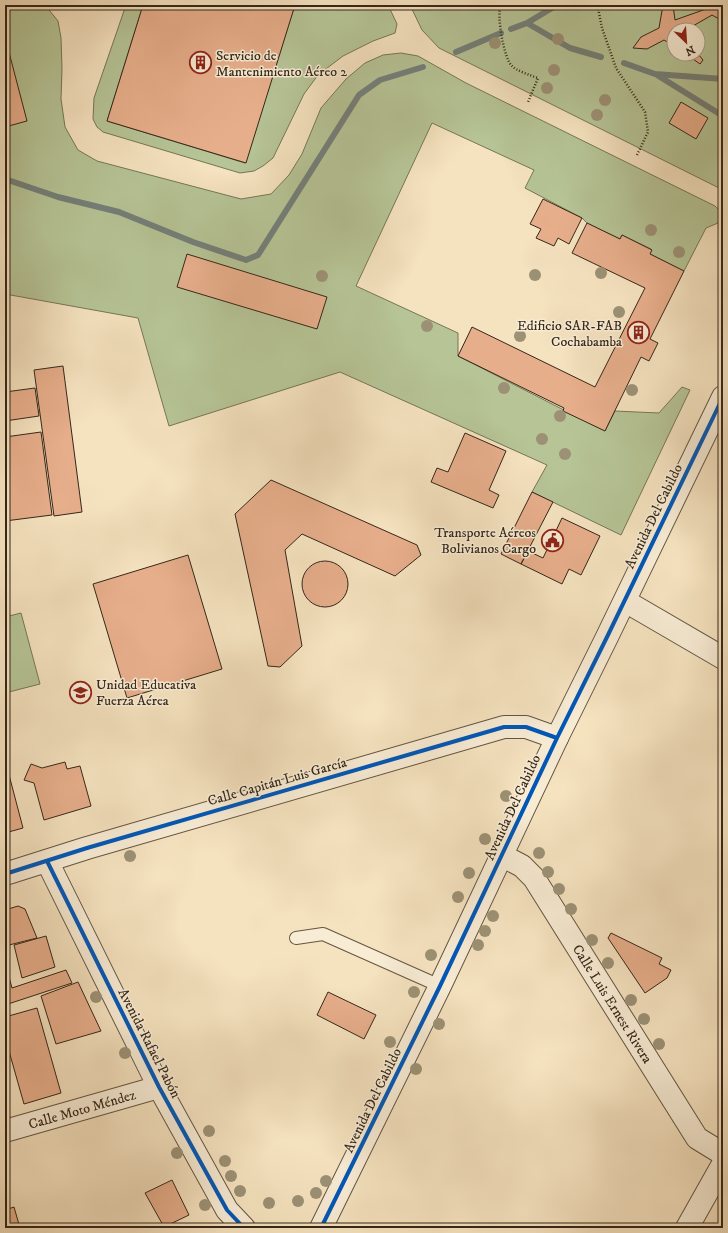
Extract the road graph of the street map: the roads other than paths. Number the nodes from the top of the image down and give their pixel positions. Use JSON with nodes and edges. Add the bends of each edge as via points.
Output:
{"nodes":[{"id":1,"x":723,"y":396,"type":"edge"},
{"id":2,"x":625,"y":601,"type":"junction"},
{"id":3,"x":723,"y":658,"type":"edge"},
{"id":4,"x":557,"y":738,"type":"junction"},
{"id":5,"x":501,"y":855,"type":"junction"},
{"id":6,"x":47,"y":861,"type":"junction"},
{"id":7,"x":5,"y":874,"type":"edge"},
{"id":8,"x":296,"y":938,"type":"dead end"},
{"id":9,"x":440,"y":986,"type":"junction"},
{"id":10,"x":159,"y":1087,"type":"junction"},
{"id":11,"x":5,"y":1131,"type":"edge"},
{"id":12,"x":723,"y":1154,"type":"edge"},
{"id":13,"x":720,"y":1178,"type":"edge"},
{"id":14,"x":244,"y":1228,"type":"edge"},
{"id":15,"x":321,"y":1228,"type":"edge"},
{"id":16,"x":686,"y":1228,"type":"edge"}],
"edges":[{"from":1,"to":2,"type":"street","name":"Avenida Del Cabildo"},
{"from":2,"to":3,"type":"street"},
{"from":2,"to":4,"type":"street","name":"Avenida Del Cabildo"},
{"from":4,"to":5,"type":"street","name":"Avenida Del Cabildo"},
{"from":4,"to":6,"type":"street","name":"Calle Capitán Luis García","via":[[526,727],[504,727]]},
{"from":5,"to":9,"type":"street","name":"Avenida Del Cabildo"},
{"from":5,"to":12,"type":"street","name":"Calle Luis Ernest Rivera","via":[[522,866],[534,878],[697,1138]]},
{"from":6,"to":7,"type":"street","name":"Calle Capitán Luis García"},
{"from":6,"to":10,"type":"street","name":"Avenida Rafael Pabón"},
{"from":8,"to":9,"type":"lane","via":[[323,934]]},
{"from":9,"to":15,"type":"street","name":"Avenida Del Cabildo"},
{"from":10,"to":11,"type":"street","name":"Calle Moto Méndez"},
{"from":10,"to":14,"type":"street","name":"Avenida Rafael Pabón","via":[[227,1210]]},
{"from":13,"to":16,"type":"street"}]}
